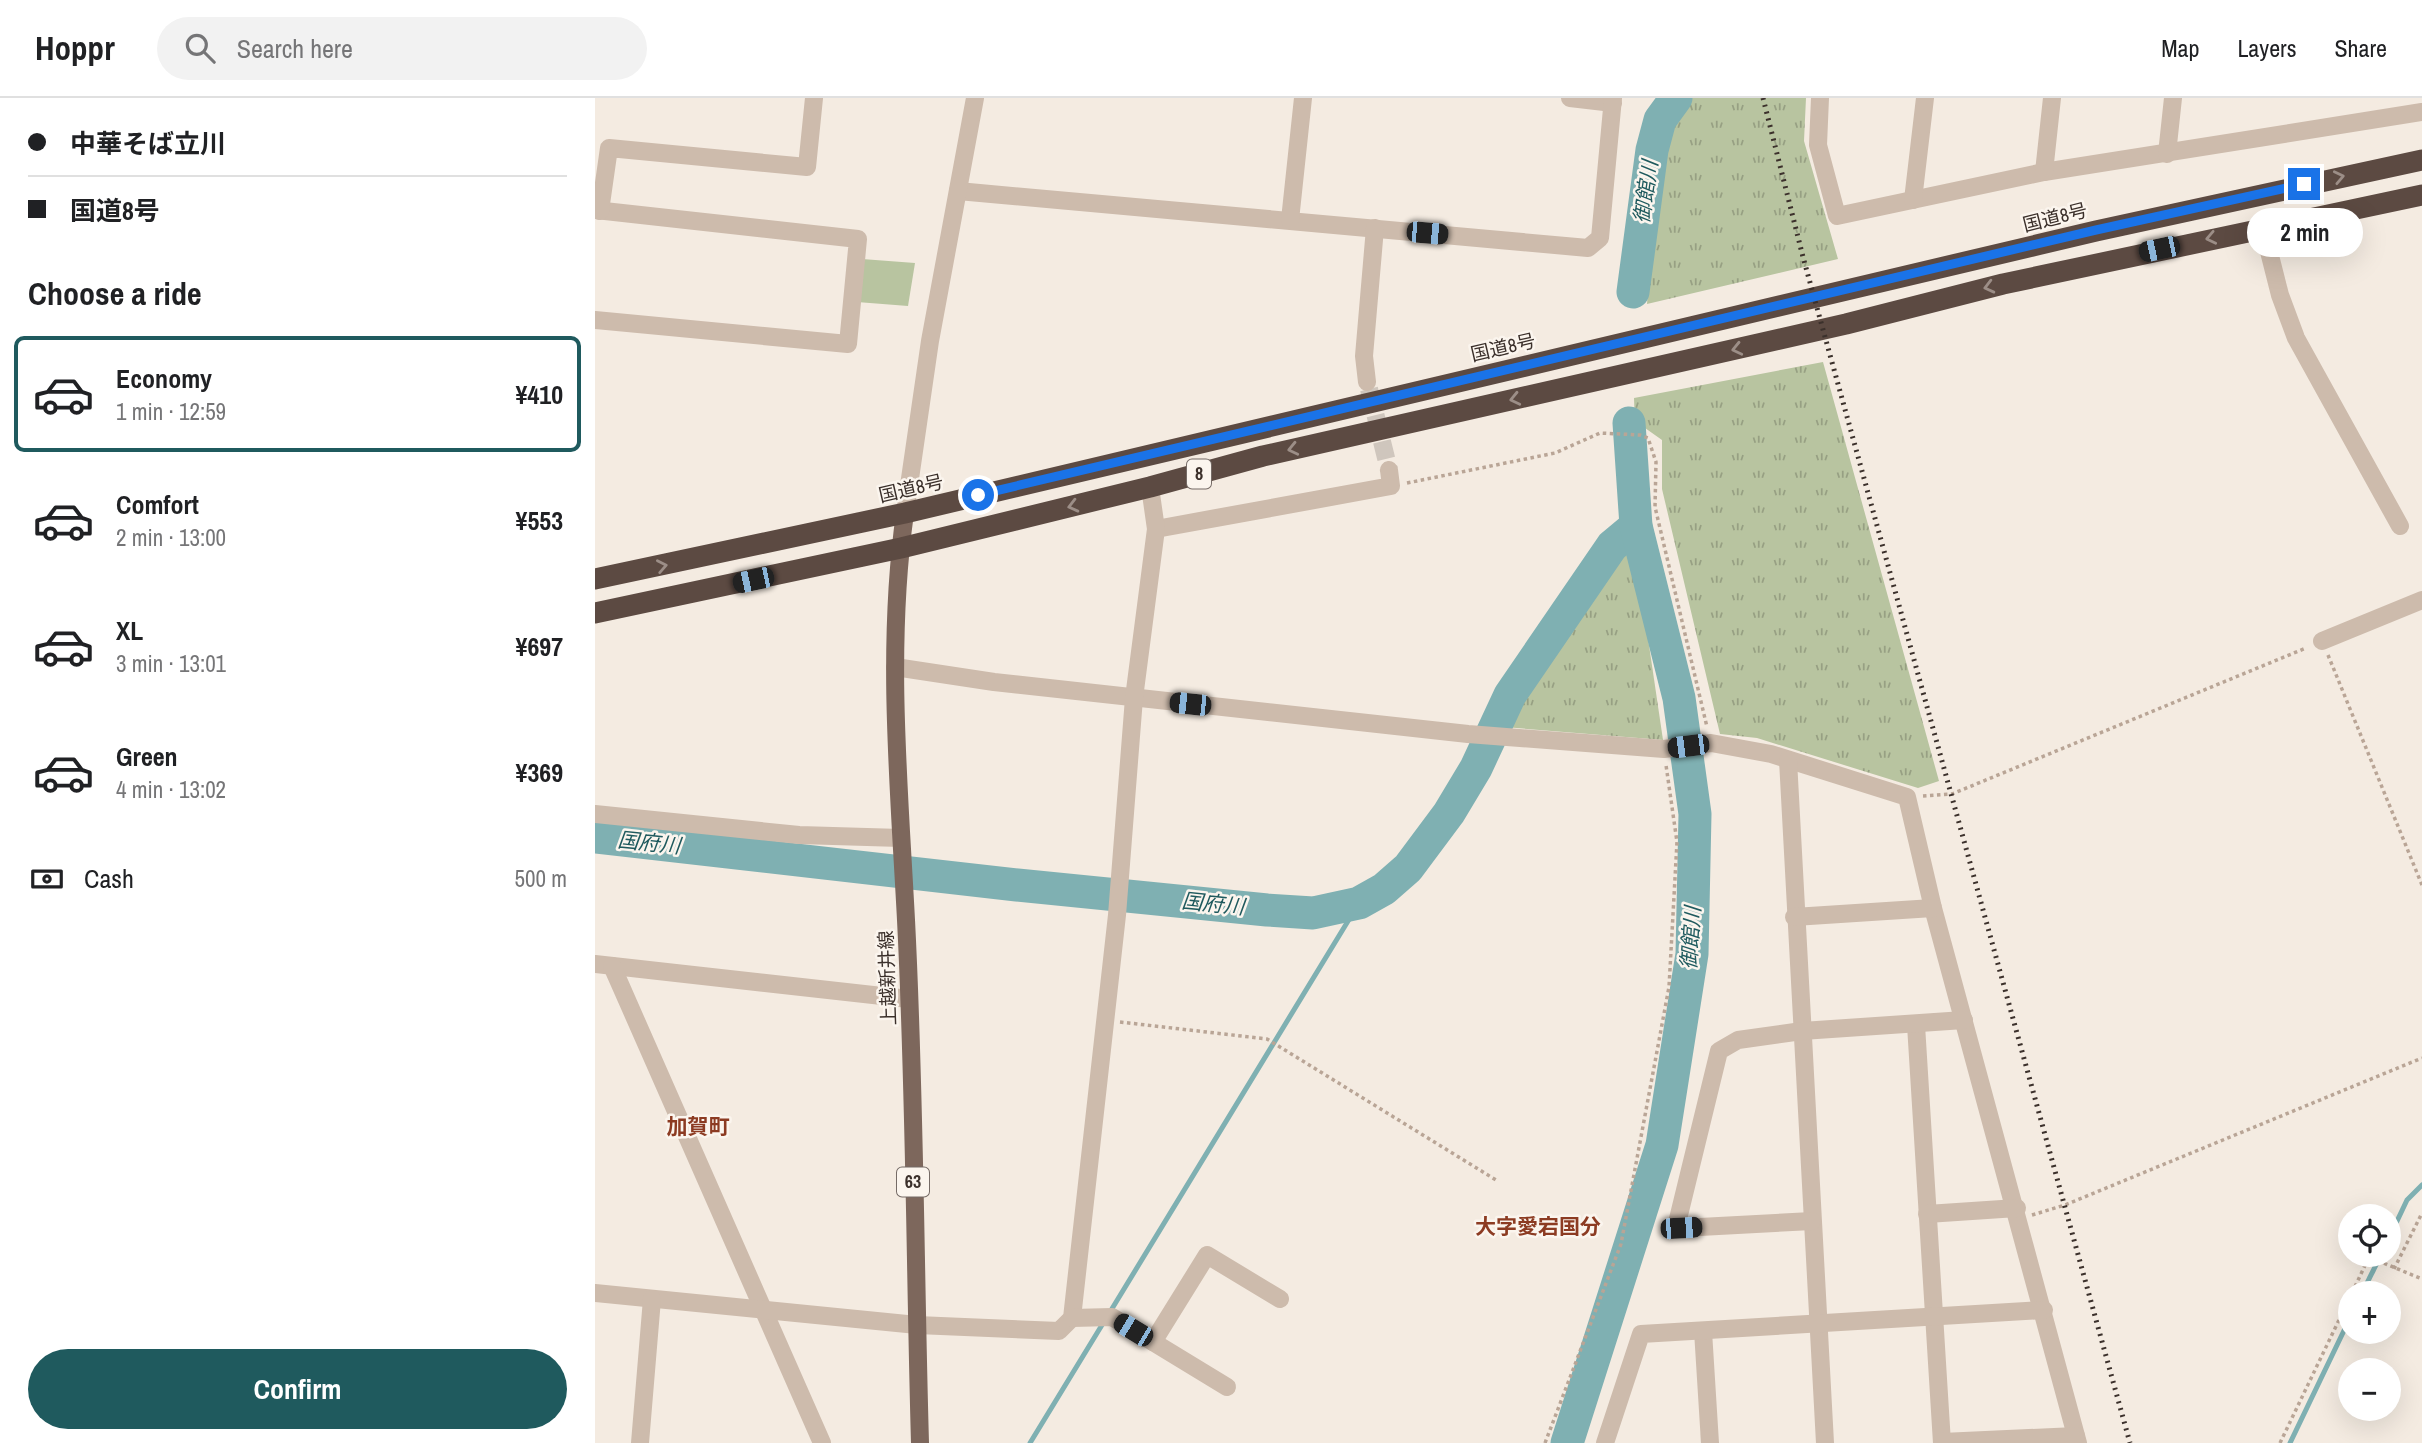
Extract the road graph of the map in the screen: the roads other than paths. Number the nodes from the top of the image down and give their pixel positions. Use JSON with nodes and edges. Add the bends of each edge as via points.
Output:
{"nodes":[{"id":1,"x":814,"y":98,"type":"edge"},
{"id":2,"x":975,"y":98,"type":"edge"},
{"id":3,"x":1303,"y":98,"type":"edge"},
{"id":4,"x":1570,"y":98,"type":"edge"},
{"id":5,"x":1819,"y":98,"type":"edge"},
{"id":6,"x":1925,"y":98,"type":"edge"},
{"id":7,"x":2052,"y":98,"type":"edge"},
{"id":8,"x":2173,"y":98,"type":"edge"},
{"id":9,"x":1613,"y":101,"type":"edge"},
{"id":10,"x":2422,"y":112,"type":"edge"},
{"id":11,"x":2167,"y":154,"type":"junction"},
{"id":12,"x":2422,"y":160,"type":"edge"},
{"id":13,"x":2044,"y":172,"type":"junction"},
{"id":14,"x":958,"y":191,"type":"junction"},
{"id":15,"x":2422,"y":195,"type":"edge"},
{"id":16,"x":1913,"y":200,"type":"junction"},
{"id":17,"x":598,"y":210,"type":"edge"},
{"id":18,"x":1290,"y":220,"type":"junction"},
{"id":19,"x":1375,"y":228,"type":"junction"},
{"id":20,"x":2263,"y":228,"type":"junction"},
{"id":21,"x":595,"y":320,"type":"edge"},
{"id":22,"x":1367,"y":382,"type":"tunnel mouth"},
{"id":23,"x":1390,"y":478,"type":"road end"},
{"id":24,"x":1150,"y":488,"type":"junction"},
{"id":25,"x":905,"y":513,"type":"junction"},
{"id":26,"x":2400,"y":526,"type":"dead end"},
{"id":27,"x":1156,"y":529,"type":"junction"},
{"id":28,"x":901,"y":548,"type":"junction"},
{"id":29,"x":595,"y":579,"type":"edge"},
{"id":30,"x":2422,"y":600,"type":"edge"},
{"id":31,"x":595,"y":613,"type":"edge"},
{"id":32,"x":2322,"y":641,"type":"road end"},
{"id":33,"x":895,"y":667,"type":"junction"},
{"id":34,"x":1135,"y":698,"type":"junction"},
{"id":35,"x":1789,"y":760,"type":"junction"},
{"id":36,"x":595,"y":814,"type":"edge"},
{"id":37,"x":901,"y":838,"type":"junction"},
{"id":38,"x":1933,"y":908,"type":"junction"},
{"id":39,"x":1794,"y":917,"type":"junction"},
{"id":40,"x":603,"y":965,"type":"edge"},
{"id":41,"x":909,"y":999,"type":"junction"},
{"id":42,"x":1964,"y":1020,"type":"junction"},
{"id":43,"x":1916,"y":1025,"type":"junction"},
{"id":44,"x":1802,"y":1031,"type":"junction"},
{"id":45,"x":2018,"y":1213,"type":"junction"},
{"id":46,"x":1927,"y":1214,"type":"junction"},
{"id":47,"x":1812,"y":1221,"type":"junction"},
{"id":48,"x":595,"y":1293,"type":"edge"},
{"id":49,"x":652,"y":1299,"type":"junction"},
{"id":50,"x":1280,"y":1299,"type":"dead end"},
{"id":51,"x":764,"y":1310,"type":"junction"},
{"id":52,"x":2044,"y":1310,"type":"junction"},
{"id":53,"x":1072,"y":1318,"type":"junction"},
{"id":54,"x":1933,"y":1318,"type":"junction"},
{"id":55,"x":1817,"y":1324,"type":"junction"},
{"id":56,"x":917,"y":1325,"type":"junction"},
{"id":57,"x":1703,"y":1331,"type":"junction"},
{"id":58,"x":1153,"y":1342,"type":"junction"},
{"id":59,"x":1227,"y":1387,"type":"dead end"},
{"id":60,"x":2077,"y":1439,"type":"edge"},
{"id":61,"x":640,"y":1443,"type":"edge"},
{"id":62,"x":822,"y":1443,"type":"edge"},
{"id":63,"x":920,"y":1443,"type":"edge"},
{"id":64,"x":1605,"y":1443,"type":"edge"},
{"id":65,"x":1710,"y":1443,"type":"edge"},
{"id":66,"x":1825,"y":1443,"type":"edge"},
{"id":67,"x":1942,"y":1443,"type":"edge"}],
"edges":[{"from":1,"to":17,"type":"street","via":[[807,167],[609,148]]},
{"from":2,"to":14,"type":"street"},
{"from":3,"to":18,"type":"street"},
{"from":4,"to":9,"type":"street"},
{"from":5,"to":16,"type":"street","via":[[1818,145],[1837,216]]},
{"from":6,"to":16,"type":"street"},
{"from":7,"to":13,"type":"street"},
{"from":8,"to":11,"type":"street"},
{"from":9,"to":19,"type":"street","via":[[1600,238],[1593,247]]},
{"from":10,"to":11,"type":"street"},
{"from":11,"to":13,"type":"street"},
{"from":25,"to":12,"type":"highway","name":"国道8号","number":"8","one_way":true,"via":[[2096,230]]},
{"from":13,"to":16,"type":"street"},
{"from":14,"to":18,"type":"street"},
{"from":14,"to":25,"type":"street"},
{"from":15,"to":20,"type":"highway","number":"8"},
{"from":17,"to":21,"type":"street","via":[[858,239],[848,344]]},
{"from":18,"to":19,"type":"street"},
{"from":19,"to":22,"type":"street","via":[[1364,356]]},
{"from":20,"to":24,"type":"highway","number":"8","one_way":true,"via":[[1263,456]]},
{"from":20,"to":26,"type":"street","via":[[2296,338]]},
{"from":23,"to":27,"type":"street"},
{"from":24,"to":27,"type":"street"},
{"from":24,"to":28,"type":"highway","number":"8","one_way":true},
{"from":25,"to":28,"type":"main road","name":"上越新井線","number":"63"},
{"from":29,"to":25,"type":"highway","name":"国道8号","number":"8","one_way":true},
{"from":27,"to":34,"type":"street"},
{"from":28,"to":31,"type":"highway","number":"8"},
{"from":28,"to":33,"type":"main road","name":"上越新井線","number":"63"},
{"from":30,"to":32,"type":"street"},
{"from":33,"to":34,"type":"street"},
{"from":33,"to":37,"type":"main road","name":"上越新井線","number":"63"},
{"from":34,"to":35,"type":"street","via":[[1468,734],[1664,749],[1711,743]]},
{"from":34,"to":53,"type":"street","via":[[1117,915]]},
{"from":35,"to":38,"type":"street","via":[[1907,797]]},
{"from":35,"to":39,"type":"street"},
{"from":36,"to":37,"type":"street","via":[[799,835]]},
{"from":37,"to":41,"type":"main road","name":"上越新井線","number":"63"},
{"from":38,"to":39,"type":"street"},
{"from":38,"to":42,"type":"street"},
{"from":39,"to":44,"type":"street"},
{"from":40,"to":41,"type":"street"},
{"from":40,"to":51,"type":"street"},
{"from":41,"to":56,"type":"main road","name":"上越新井線","number":"63"},
{"from":42,"to":43,"type":"street"},
{"from":42,"to":45,"type":"street"},
{"from":43,"to":44,"type":"street"},
{"from":43,"to":46,"type":"street"},
{"from":44,"to":47,"type":"street"},
{"from":44,"to":47,"type":"street","via":[[1738,1040],[1719,1051],[1678,1219],[1681,1228]]},
{"from":45,"to":46,"type":"street"},
{"from":45,"to":52,"type":"street"},
{"from":46,"to":54,"type":"street"},
{"from":47,"to":55,"type":"street"},
{"from":48,"to":49,"type":"street"},
{"from":49,"to":51,"type":"street"},
{"from":49,"to":61,"type":"street"},
{"from":50,"to":58,"type":"street","via":[[1207,1255]]},
{"from":51,"to":56,"type":"street"},
{"from":51,"to":62,"type":"street"},
{"from":52,"to":54,"type":"street"},
{"from":52,"to":60,"type":"street"},
{"from":53,"to":56,"type":"street","via":[[1059,1331]]},
{"from":53,"to":58,"type":"street","via":[[1112,1317]]},
{"from":54,"to":55,"type":"street"},
{"from":54,"to":67,"type":"street"},
{"from":55,"to":57,"type":"street"},
{"from":55,"to":66,"type":"street"},
{"from":56,"to":63,"type":"main road","name":"上越新井線","number":"63"},
{"from":57,"to":64,"type":"street","via":[[1641,1334]]},
{"from":57,"to":65,"type":"street"},
{"from":58,"to":59,"type":"street"},
{"from":60,"to":67,"type":"street"}]}
